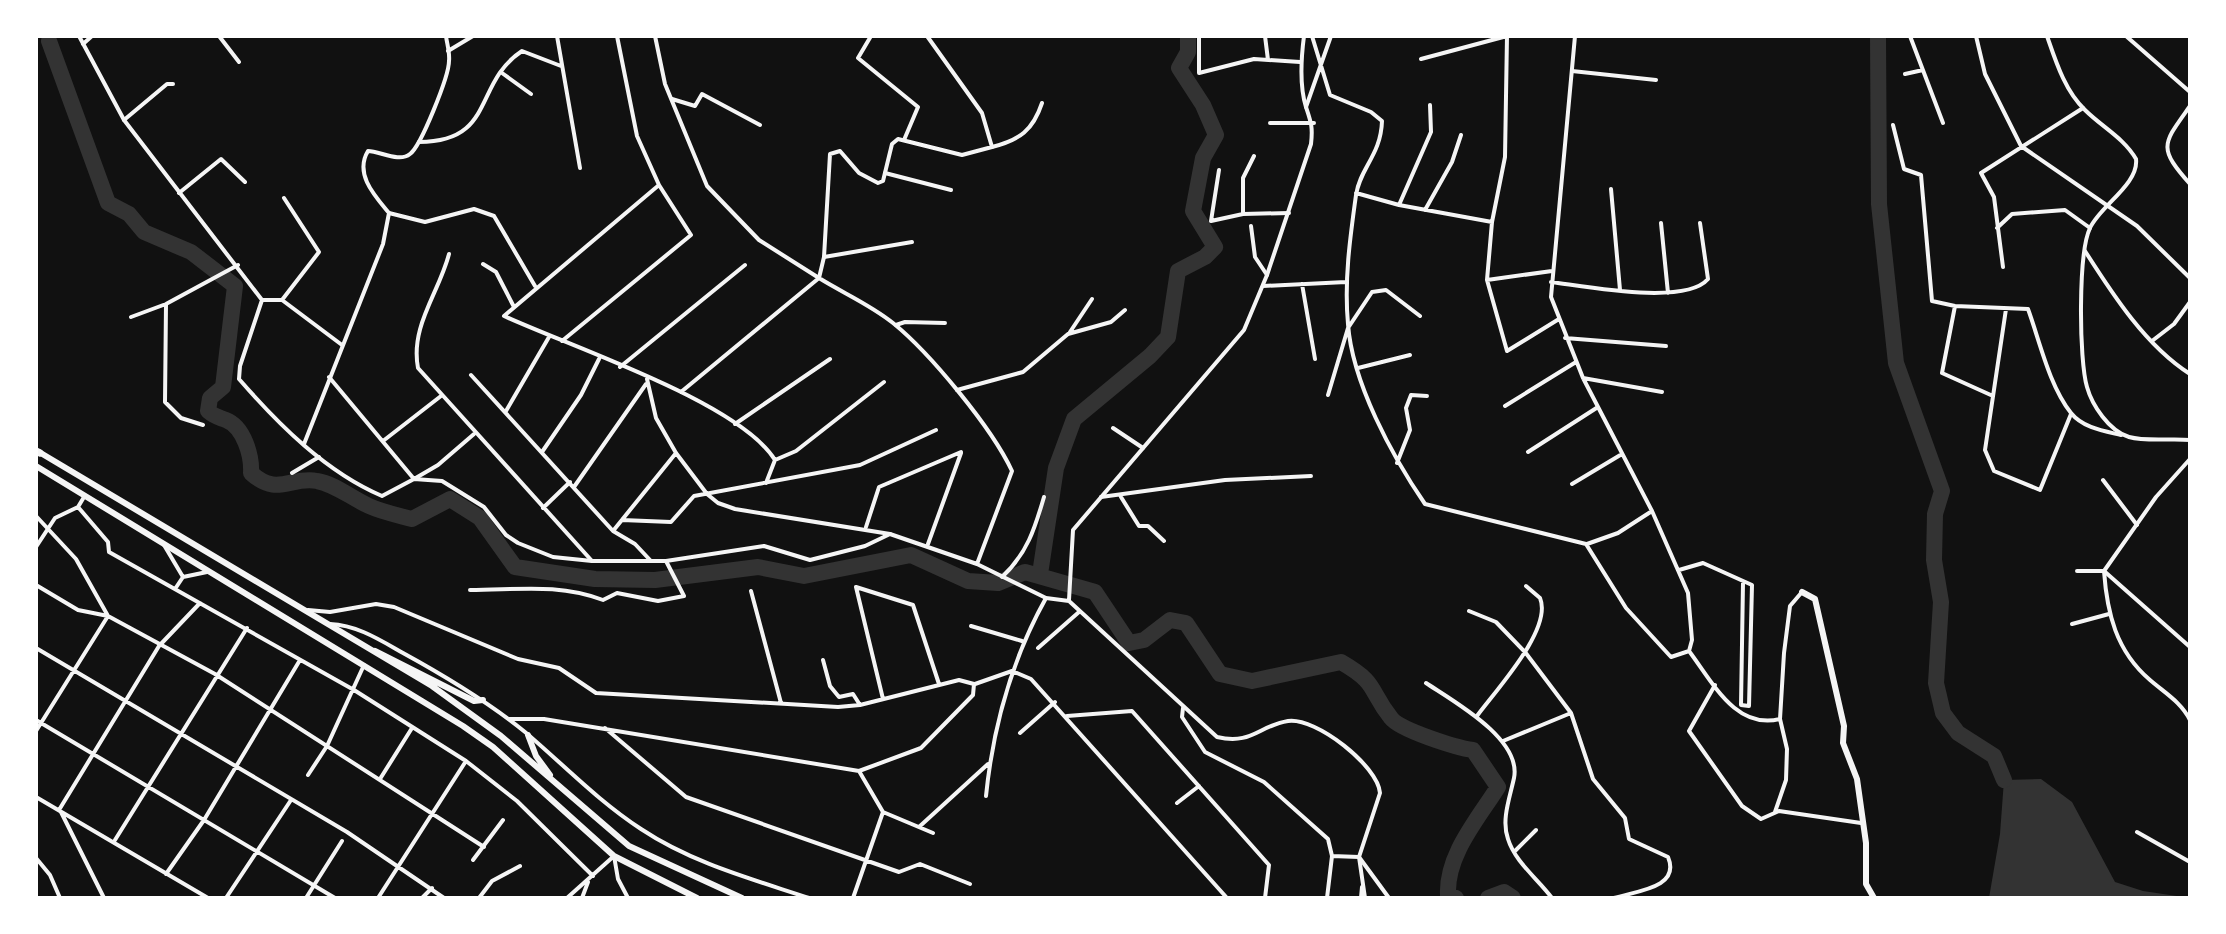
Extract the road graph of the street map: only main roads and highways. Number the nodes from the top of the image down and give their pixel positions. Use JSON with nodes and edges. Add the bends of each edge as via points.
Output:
{"nodes":[{"id":1,"x":37,"y":451,"type":"edge"},
{"id":2,"x":36,"y":466,"type":"edge"},
{"id":3,"x":1802,"y":592,"type":"road end"},
{"id":4,"x":368,"y":649,"type":"junction"},
{"id":5,"x":483,"y":700,"type":"road end"},
{"id":6,"x":528,"y":735,"type":"road end"},
{"id":7,"x":560,"y":787,"type":"junction"},
{"id":8,"x":697,"y":898,"type":"edge"},
{"id":9,"x":742,"y":898,"type":"edge"},
{"id":10,"x":1874,"y":898,"type":"edge"}],
"edges":[{"from":1,"to":4,"type":"highway"},
{"from":2,"to":8,"type":"highway","via":[[493,747],[614,856]]},
{"from":3,"to":10,"type":"highway","via":[[1815,599],[1844,726],[1843,743],[1857,779],[1866,884]]},
{"from":4,"to":5,"type":"highway","via":[[384,652],[474,701]]},
{"from":4,"to":7,"type":"highway","via":[[478,719]]},
{"from":6,"to":7,"type":"highway","via":[[536,756]]},
{"from":7,"to":9,"type":"highway","via":[[629,846]]}]}
